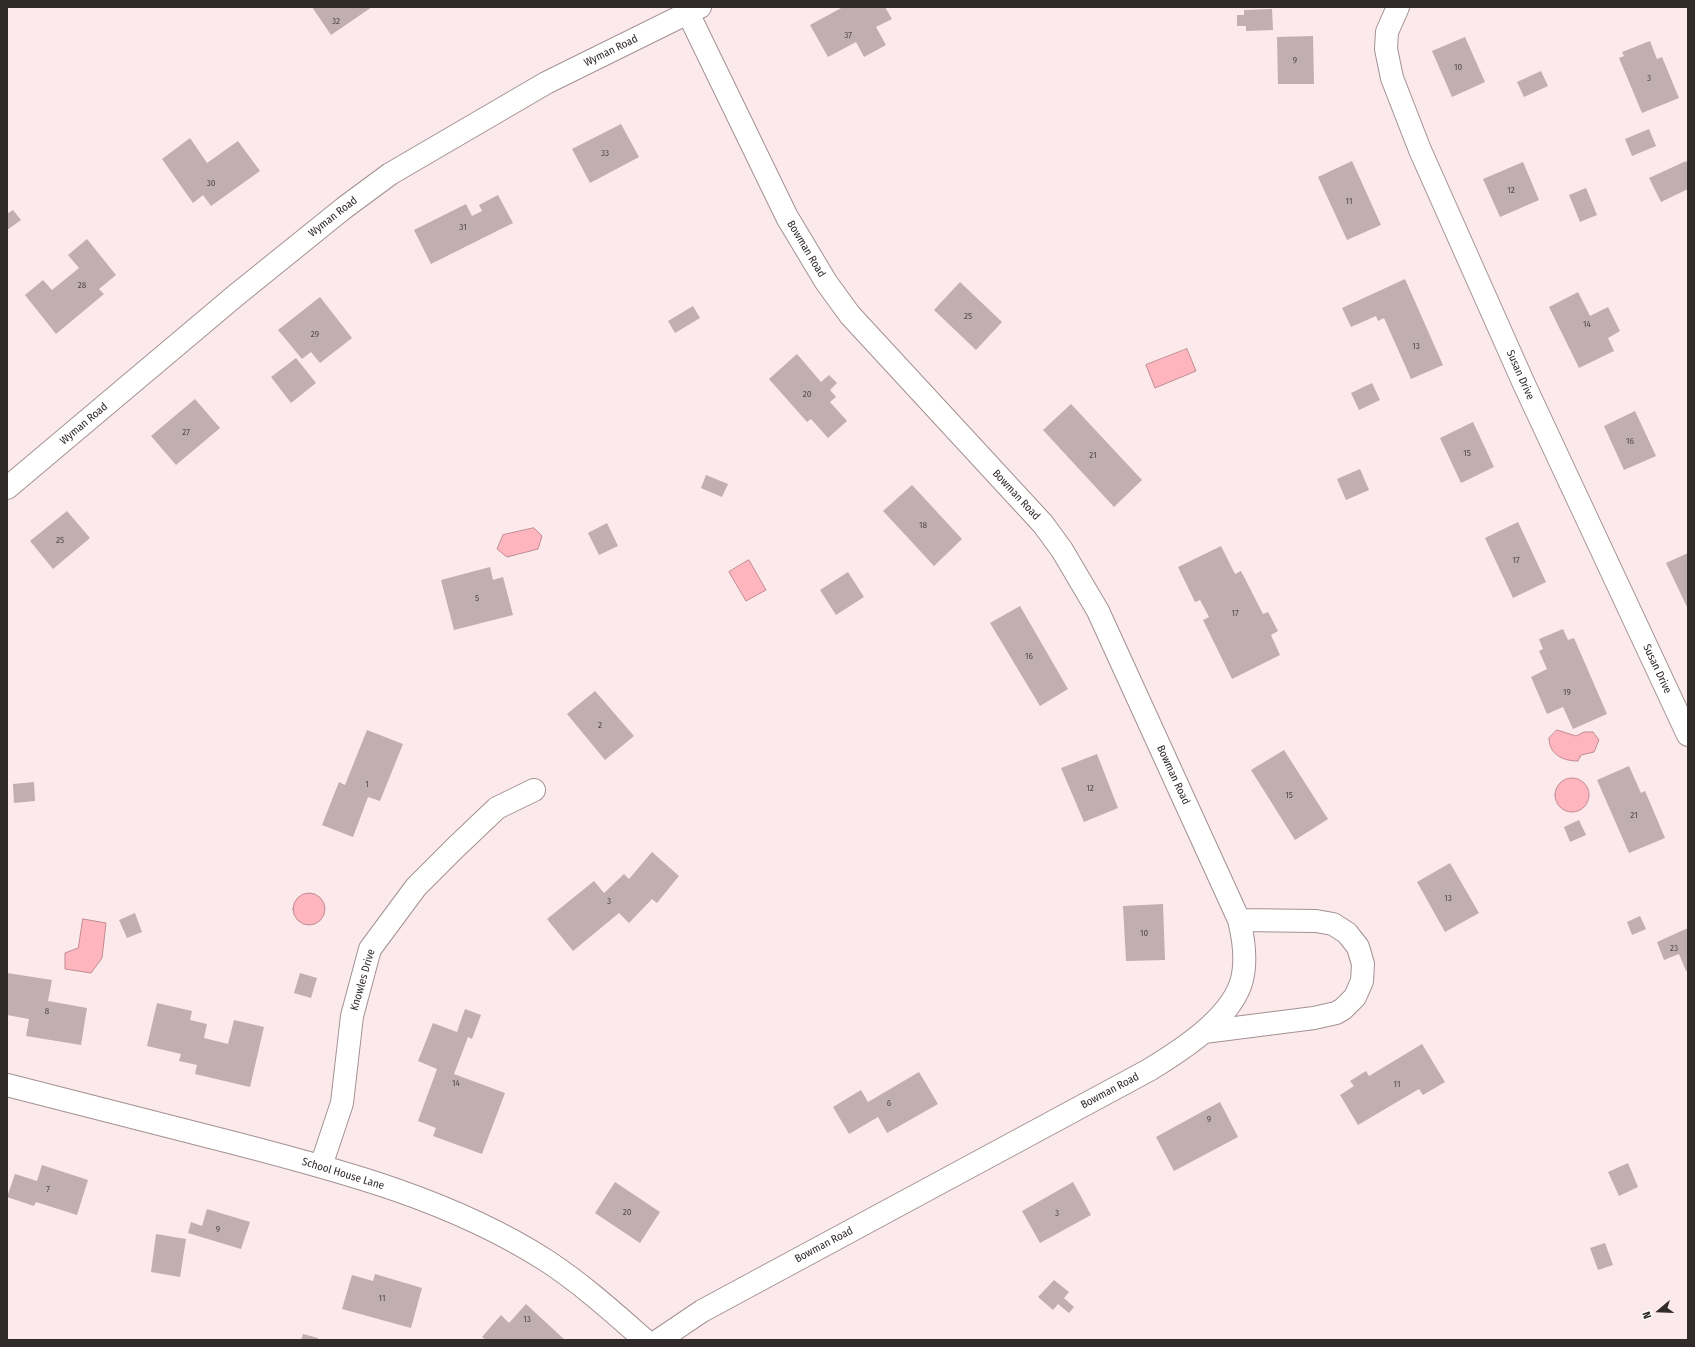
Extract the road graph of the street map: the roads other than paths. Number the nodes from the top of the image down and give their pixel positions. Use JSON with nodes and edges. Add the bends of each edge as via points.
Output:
{"nodes":[{"id":1,"x":1398,"y":7,"type":"edge"},
{"id":2,"x":694,"y":10,"type":"edge"},
{"id":3,"x":7,"y":488,"type":"edge"},
{"id":4,"x":1688,"y":736,"type":"edge"},
{"id":5,"x":534,"y":790,"type":"dead end"},
{"id":6,"x":1239,"y":920,"type":"junction"},
{"id":7,"x":1204,"y":1032,"type":"junction"},
{"id":8,"x":7,"y":1085,"type":"edge"},
{"id":9,"x":321,"y":1166,"type":"junction"},
{"id":10,"x":645,"y":1340,"type":"edge"},
{"id":11,"x":659,"y":1340,"type":"edge"}],
"edges":[{"from":1,"to":4,"type":"street","name":"Susan Drive","via":[[1387,32],[1386,49],[1392,78],[1420,150],[1524,384]]},
{"from":2,"to":3,"type":"street","name":"Wyman Road","via":[[546,83],[390,174],[235,296]]},
{"from":2,"to":6,"type":"street","name":"Bowman Road","via":[[787,217],[826,282],[850,315],[1043,524],[1081,580],[1098,611]]},
{"from":5,"to":9,"type":"street","name":"Knowles Drive","via":[[497,808],[456,847],[416,887],[370,949],[352,1016],[342,1103]]},
{"from":6,"to":7,"type":"street","name":"Bowman Road","via":[[1244,940],[1241,984],[1227,1007]]},
{"from":6,"to":7,"type":"street","via":[[1316,921],[1333,924],[1347,933],[1358,947],[1363,964],[1362,981],[1355,997],[1336,1013]]},
{"from":7,"to":11,"type":"street","name":"Bowman Road","via":[[1149,1070],[728,1296]]},
{"from":8,"to":9,"type":"street","name":"School House Lane"},
{"from":9,"to":10,"type":"street","name":"School House Lane","via":[[421,1199],[511,1240],[580,1284]]}]}
